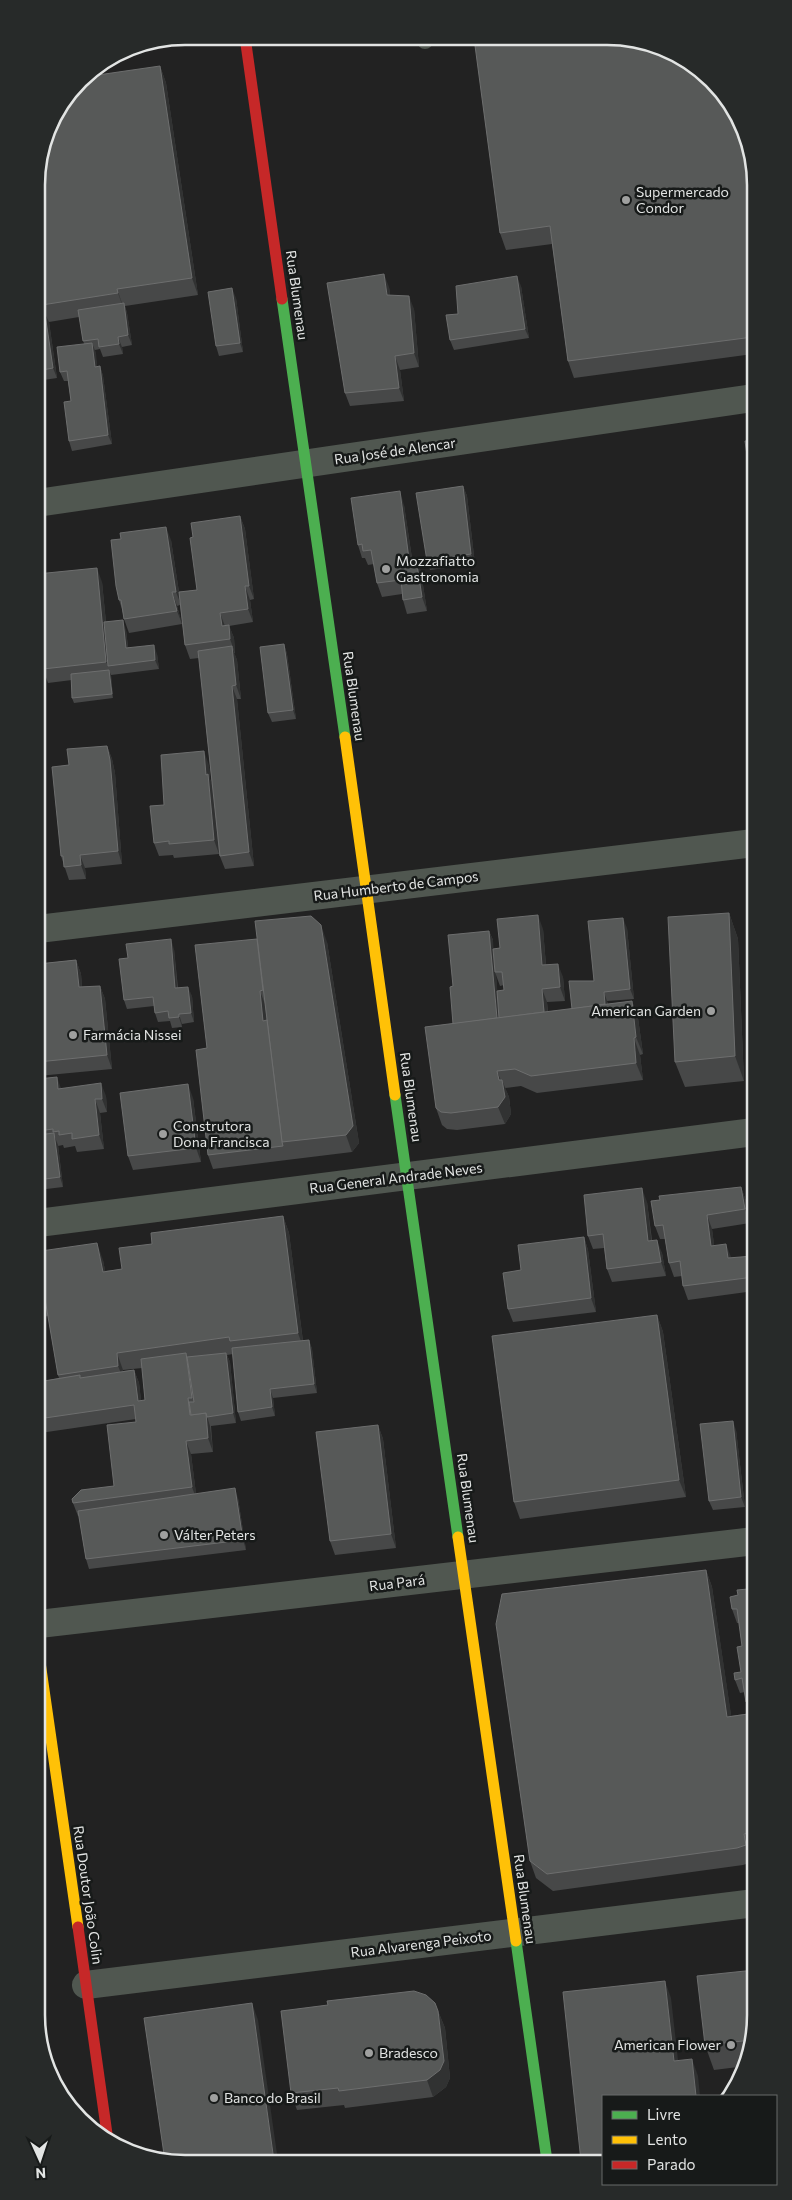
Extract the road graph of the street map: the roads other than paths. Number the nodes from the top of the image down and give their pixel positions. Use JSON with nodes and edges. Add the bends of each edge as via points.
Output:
{"nodes":[{"id":1,"x":246,"y":45,"type":"edge"},
{"id":2,"x":747,"y":399,"type":"edge"},
{"id":3,"x":305,"y":464,"type":"junction"},
{"id":4,"x":45,"y":502,"type":"edge"},
{"id":5,"x":747,"y":844,"type":"edge"},
{"id":6,"x":366,"y":890,"type":"junction"},
{"id":7,"x":45,"y":928,"type":"edge"},
{"id":8,"x":747,"y":1133,"type":"edge"},
{"id":9,"x":407,"y":1177,"type":"junction"},
{"id":10,"x":45,"y":1222,"type":"edge"},
{"id":11,"x":747,"y":1542,"type":"edge"},
{"id":12,"x":464,"y":1575,"type":"junction"},
{"id":13,"x":45,"y":1623,"type":"edge"},
{"id":14,"x":45,"y":1697,"type":"edge"},
{"id":15,"x":747,"y":1904,"type":"edge"},
{"id":16,"x":514,"y":1933,"type":"junction"},
{"id":17,"x":86,"y":1985,"type":"junction"},
{"id":18,"x":101,"y":2126,"type":"edge"},
{"id":19,"x":546,"y":2155,"type":"edge"}],
"edges":[{"from":1,"to":3,"type":"main road","name":"Rua Blumenau"},
{"from":2,"to":3,"type":"street","name":"Rua José de Alencar"},
{"from":3,"to":4,"type":"street","name":"Rua José de Alencar"},
{"from":3,"to":6,"type":"main road","name":"Rua Blumenau"},
{"from":5,"to":6,"type":"street","name":"Rua Humberto de Campos"},
{"from":6,"to":7,"type":"street","name":"Rua Humberto de Campos"},
{"from":6,"to":9,"type":"main road","name":"Rua Blumenau"},
{"from":8,"to":9,"type":"street","name":"Rua General Andrade Neves"},
{"from":9,"to":10,"type":"street","name":"Rua General Andrade Neves"},
{"from":9,"to":12,"type":"main road","name":"Rua Blumenau"},
{"from":11,"to":12,"type":"street","name":"Rua Pará"},
{"from":12,"to":13,"type":"street","name":"Rua Pará"},
{"from":12,"to":16,"type":"main road","name":"Rua Blumenau"},
{"from":14,"to":17,"type":"main road","name":"Rua Doutor João Colin"},
{"from":15,"to":16,"type":"street","name":"Rua Alvarenga Peixoto"},
{"from":16,"to":17,"type":"street","name":"Rua Alvarenga Peixoto"},
{"from":16,"to":19,"type":"main road","name":"Rua Blumenau"},
{"from":17,"to":18,"type":"main road","name":"Rua Doutor João Colin"}]}
